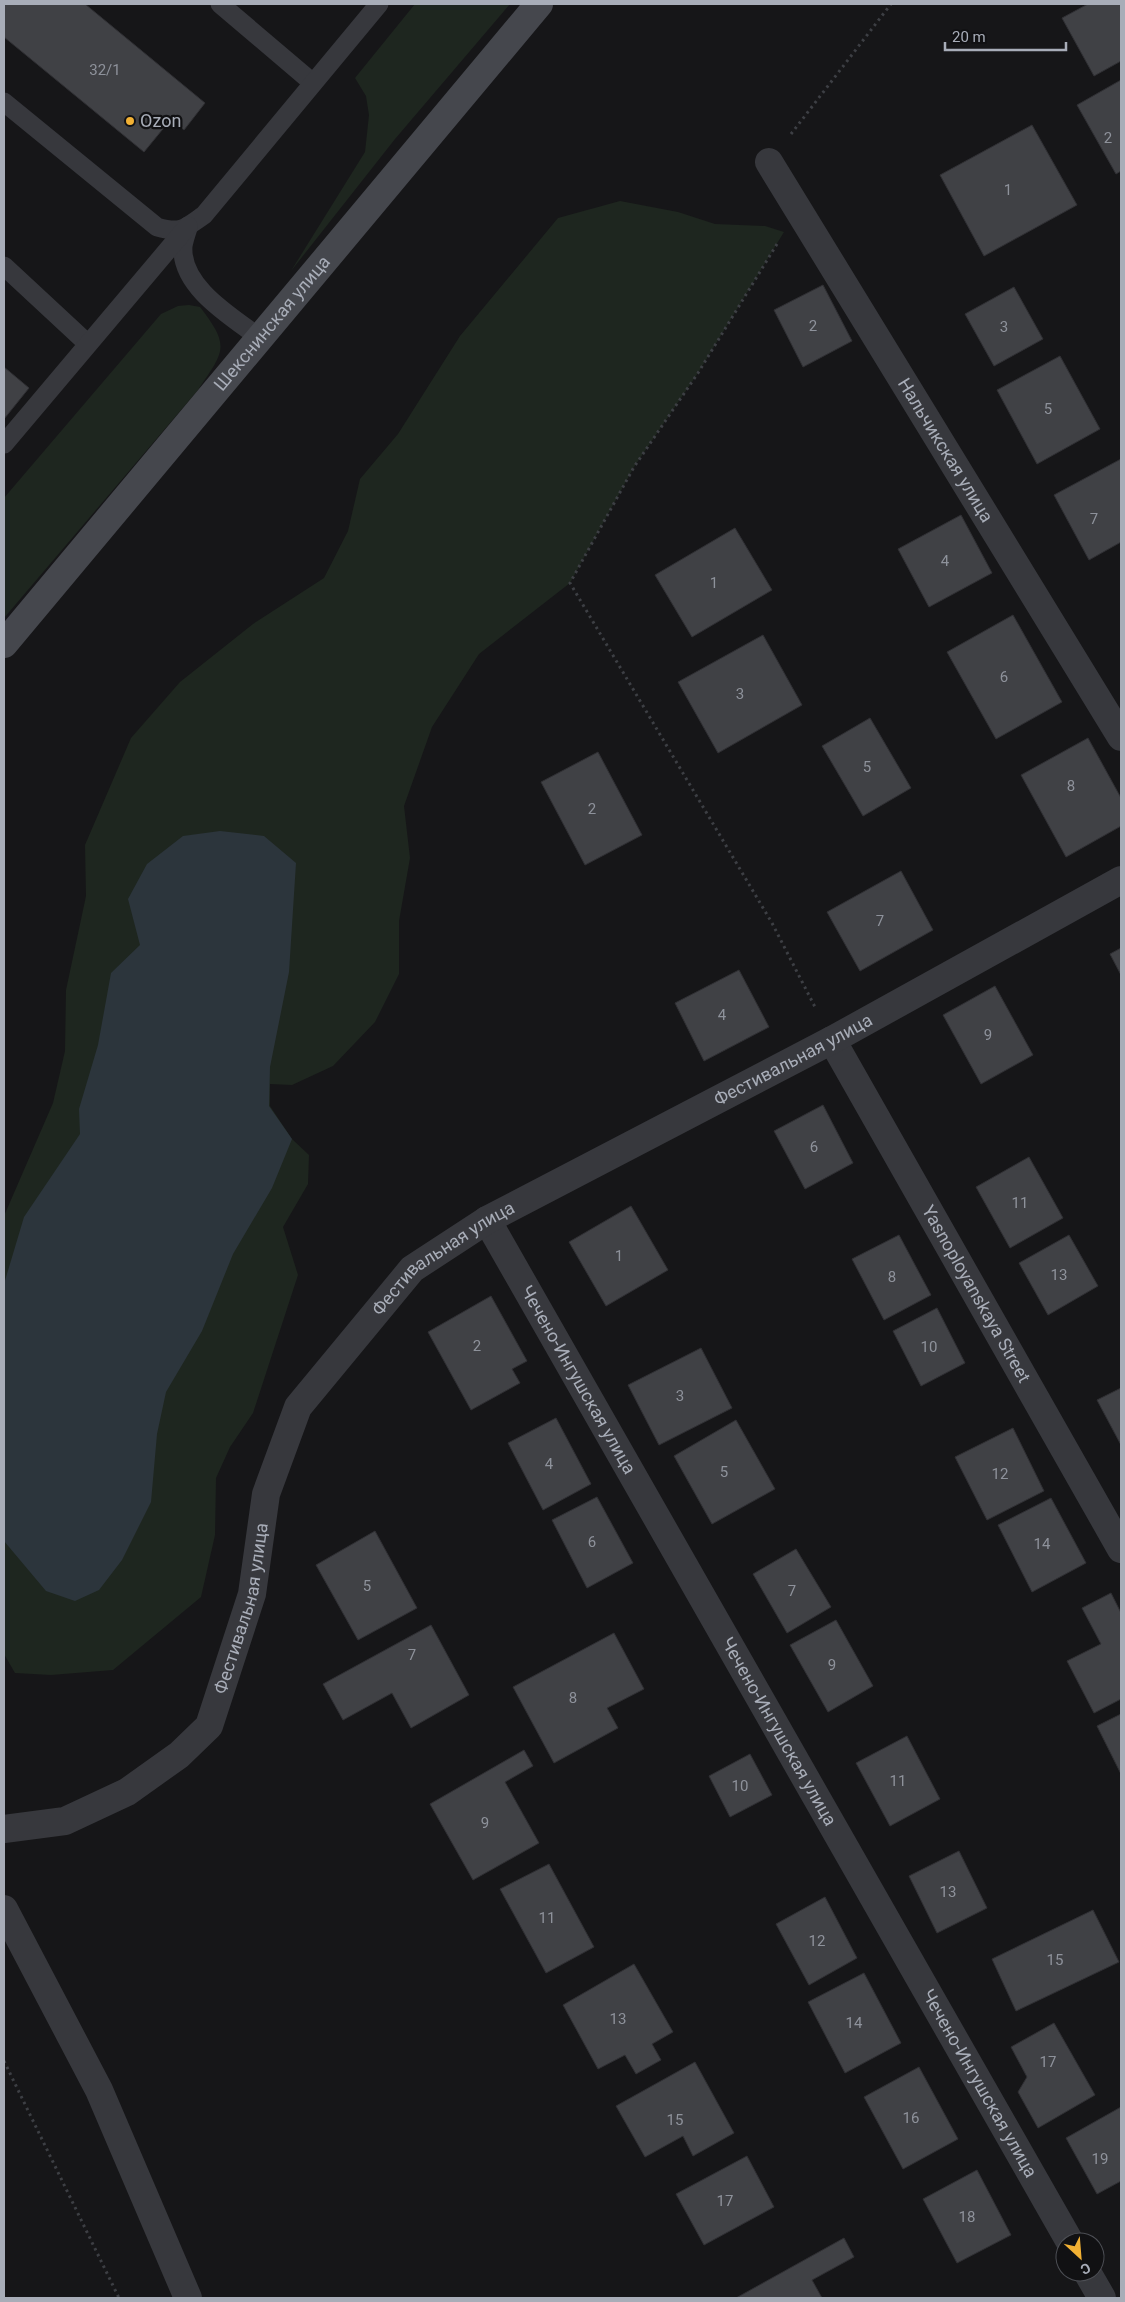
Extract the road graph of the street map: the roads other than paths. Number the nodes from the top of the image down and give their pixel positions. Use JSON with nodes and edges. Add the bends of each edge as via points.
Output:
{"nodes":[{"id":1,"x":220,"y":4,"type":"edge"},
{"id":2,"x":379,"y":4,"type":"edge"},
{"id":3,"x":539,"y":4,"type":"edge"},
{"id":4,"x":313,"y":83,"type":"junction"},
{"id":5,"x":4,"y":102,"type":"edge"},
{"id":6,"x":769,"y":162,"type":"road end"},
{"id":7,"x":188,"y":226,"type":"junction"},
{"id":8,"x":4,"y":266,"type":"edge"},
{"id":9,"x":260,"y":338,"type":"junction"},
{"id":10,"x":88,"y":344,"type":"junction"},
{"id":11,"x":4,"y":444,"type":"edge"},
{"id":12,"x":4,"y":644,"type":"edge"},
{"id":13,"x":1121,"y":737,"type":"edge"},
{"id":14,"x":1121,"y":880,"type":"edge"},
{"id":15,"x":832,"y":1040,"type":"junction"},
{"id":16,"x":487,"y":1220,"type":"junction"},
{"id":17,"x":1121,"y":1550,"type":"edge"},
{"id":18,"x":4,"y":1828,"type":"edge"},
{"id":19,"x":4,"y":1909,"type":"edge"},
{"id":20,"x":1064,"y":2232,"type":"edge"},
{"id":21,"x":1093,"y":2282,"type":"edge"},
{"id":22,"x":188,"y":2298,"type":"edge"},
{"id":23,"x":1102,"y":2298,"type":"edge"}],
"edges":[{"from":1,"to":4,"type":"lane"},
{"from":2,"to":4,"type":"lane"},
{"from":3,"to":9,"type":"street","name":"Шекснинская улица"},
{"from":4,"to":7,"type":"lane","via":[[204,215]]},
{"from":5,"to":7,"type":"lane","via":[[157,227],[174,232]]},
{"from":6,"to":13,"type":"street","name":"Нальчикская улица"},
{"from":7,"to":9,"type":"lane","via":[[183,248],[188,271],[206,298]]},
{"from":7,"to":10,"type":"lane"},
{"from":8,"to":10,"type":"lane"},
{"from":9,"to":12,"type":"street","name":"Шекснинская улица"},
{"from":10,"to":11,"type":"lane"},
{"from":14,"to":15,"type":"street","name":"Фестивальная улица"},
{"from":15,"to":16,"type":"street","name":"Фестивальная улица"},
{"from":15,"to":17,"type":"street","name":"Yasnoployanskaya Street"},
{"from":16,"to":18,"type":"street","name":"Фестивальная улица","via":[[412,1269],[298,1407],[266,1494],[252,1594],[209,1726],[179,1755],[127,1792],[65,1821]]},
{"from":16,"to":20,"type":"street","name":"Чечено-Ингушская улица"},
{"from":19,"to":22,"type":"street","via":[[99,2090]]},
{"from":21,"to":23,"type":"street"}]}
